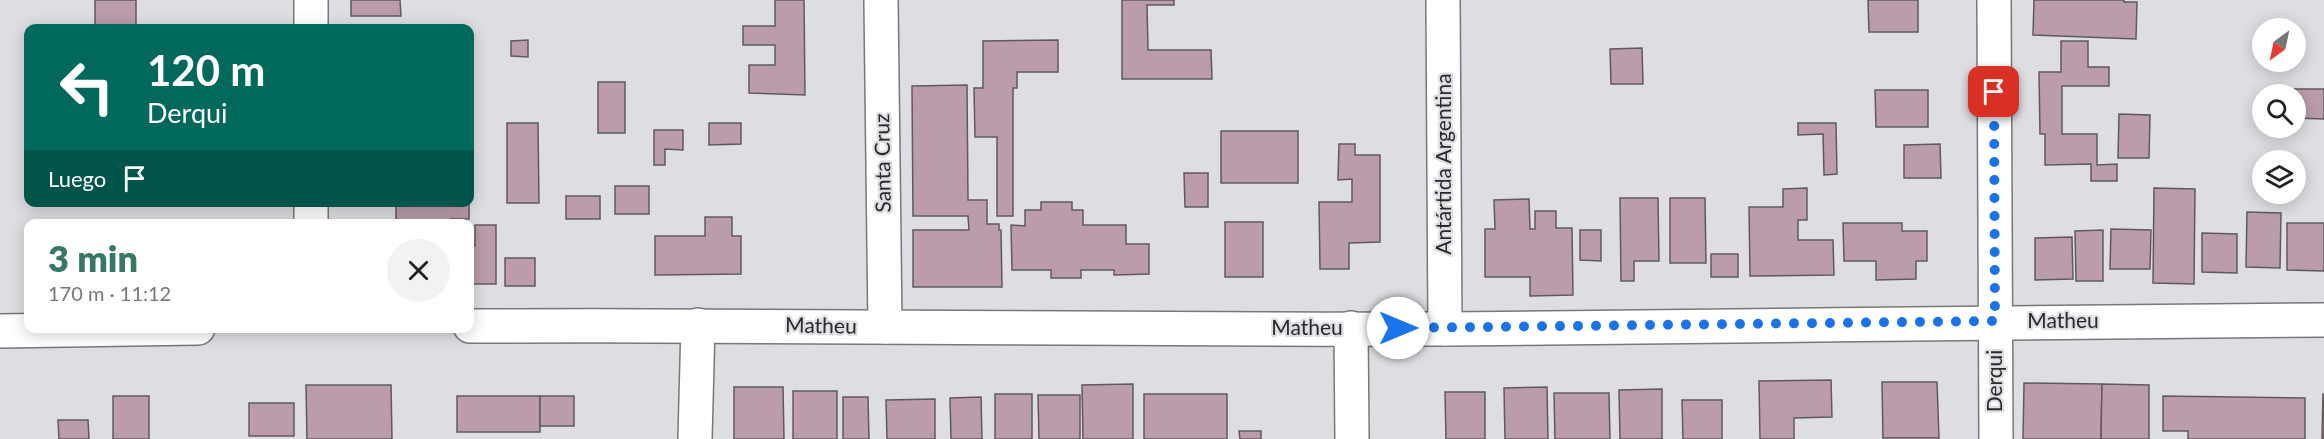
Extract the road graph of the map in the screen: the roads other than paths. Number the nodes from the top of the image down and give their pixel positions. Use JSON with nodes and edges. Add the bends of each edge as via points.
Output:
{"nodes":[{"id":1,"x":311,"y":0,"type":"edge"},
{"id":2,"x":881,"y":0,"type":"edge"},
{"id":3,"x":1443,"y":0,"type":"edge"},
{"id":4,"x":1994,"y":0,"type":"edge"},
{"id":5,"x":311,"y":24,"type":"edge"},
{"id":6,"x":2324,"y":320,"type":"edge"},
{"id":7,"x":1995,"y":321,"type":"junction"},
{"id":8,"x":698,"y":325,"type":"junction"},
{"id":9,"x":474,"y":326,"type":"edge"},
{"id":10,"x":885,"y":327,"type":"junction"},
{"id":11,"x":1351,"y":328,"type":"junction"},
{"id":12,"x":1445,"y":329,"type":"junction"},
{"id":13,"x":0,"y":331,"type":"edge"},
{"id":14,"x":24,"y":331,"type":"edge"},
{"id":15,"x":695,"y":439,"type":"edge"},
{"id":16,"x":1352,"y":439,"type":"edge"},
{"id":17,"x":1996,"y":439,"type":"edge"}],
"edges":[{"from":1,"to":5,"type":"street"},
{"from":2,"to":10,"type":"street","name":"Santa Cruz"},
{"from":3,"to":12,"type":"street","name":"Antártida Argentina"},
{"from":4,"to":7,"type":"street","name":"Derqui"},
{"from":6,"to":7,"type":"street","name":"Matheu"},
{"from":7,"to":12,"type":"street","name":"Matheu"},
{"from":7,"to":17,"type":"street","name":"Derqui"},
{"from":8,"to":9,"type":"street","name":"Matheu"},
{"from":8,"to":10,"type":"street","name":"Matheu"},
{"from":8,"to":15,"type":"street"},
{"from":10,"to":11,"type":"street","name":"Matheu"},
{"from":11,"to":12,"type":"street","name":"Matheu"},
{"from":11,"to":16,"type":"street"},
{"from":13,"to":14,"type":"street"}]}
